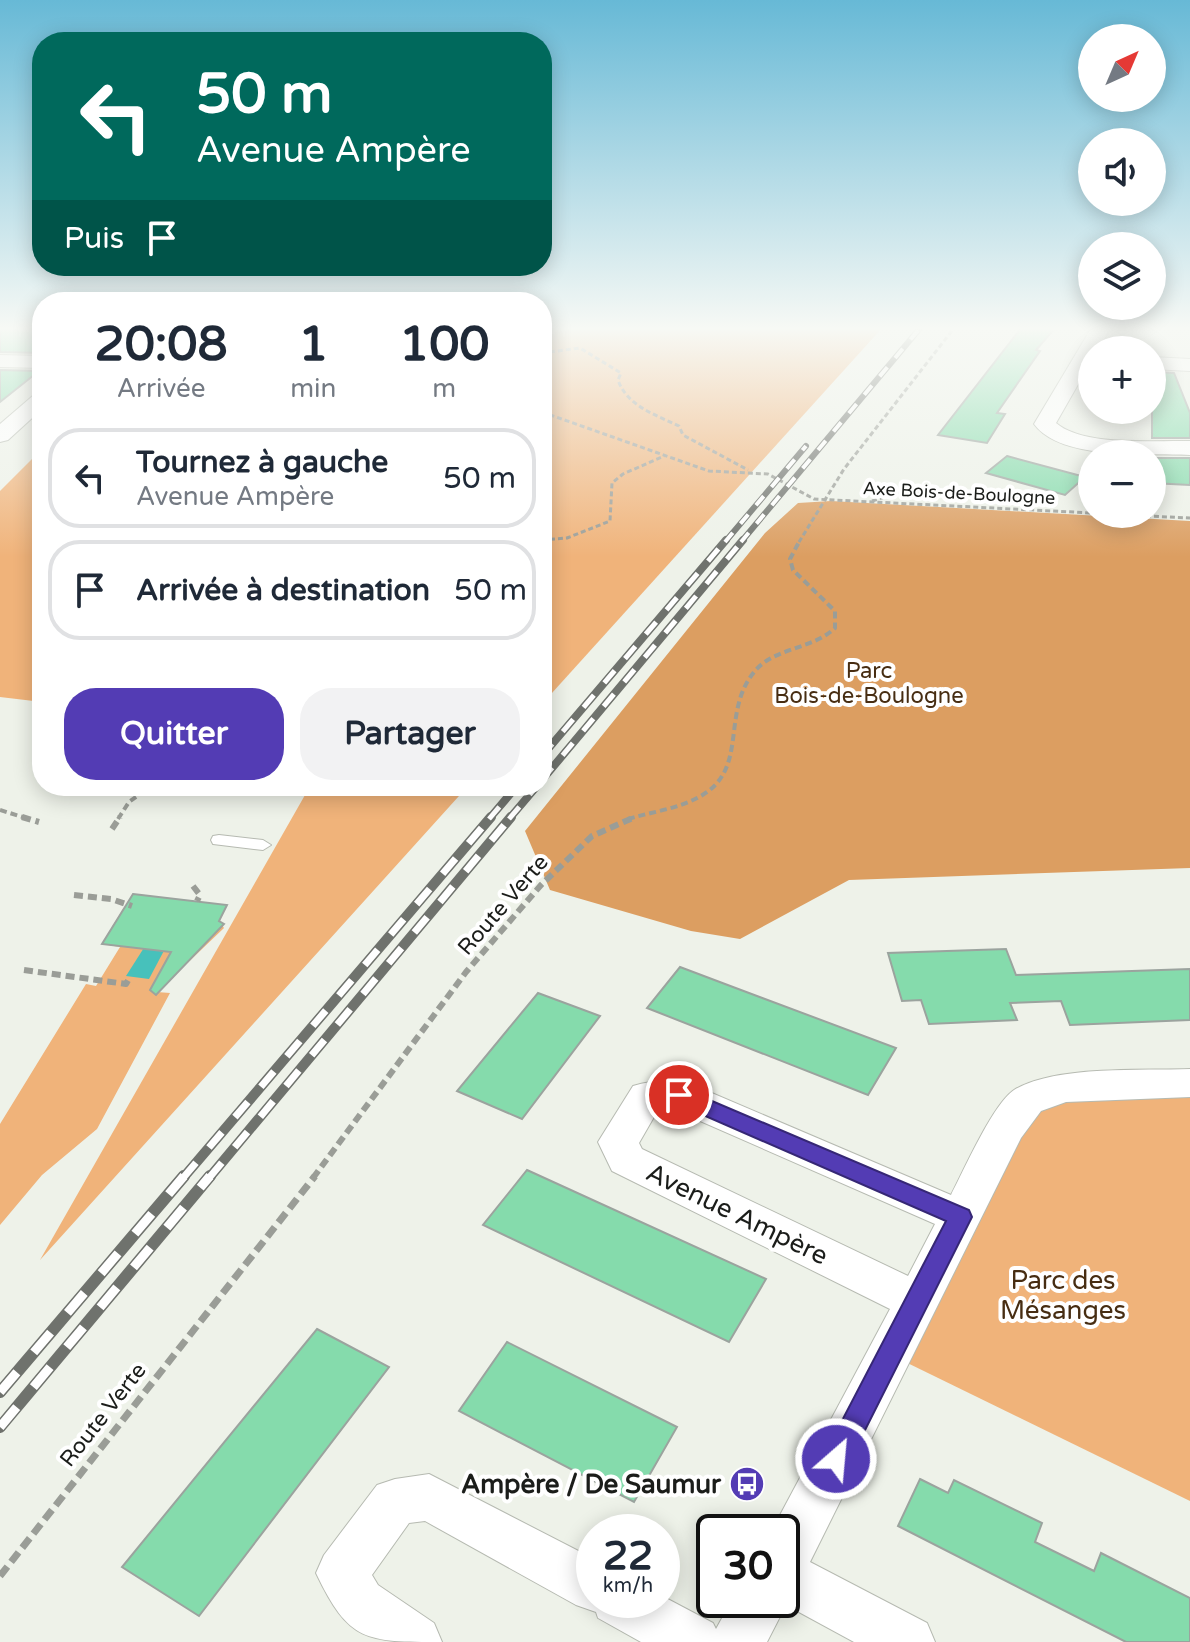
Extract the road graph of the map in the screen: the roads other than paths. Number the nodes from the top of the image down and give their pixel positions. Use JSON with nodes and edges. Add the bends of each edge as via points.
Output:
{"nodes":[{"id":1,"x":1058,"y":404,"type":"edge"},
{"id":2,"x":32,"y":407,"type":"edge"},
{"id":3,"x":0,"y":435,"type":"edge"},
{"id":4,"x":1190,"y":448,"type":"edge"},
{"id":5,"x":219,"y":840,"type":"dead end"},
{"id":6,"x":263,"y":845,"type":"dead end"},
{"id":7,"x":1190,"y":1083,"type":"edge"},
{"id":8,"x":960,"y":1217,"type":"junction"},
{"id":9,"x":917,"y":1301,"type":"junction"},
{"id":10,"x":800,"y":1529,"type":"edge"},
{"id":11,"x":576,"y":1577,"type":"edge"},
{"id":12,"x":800,"y":1585,"type":"edge"},
{"id":13,"x":650,"y":1618,"type":"edge"},
{"id":14,"x":751,"y":1618,"type":"edge"},
{"id":15,"x":415,"y":1642,"type":"edge"},
{"id":16,"x":694,"y":1642,"type":"edge"},
{"id":17,"x":737,"y":1642,"type":"edge"},
{"id":18,"x":908,"y":1642,"type":"edge"}],
"edges":[{"from":1,"to":4,"type":"street","via":[[1045,424],[1050,433],[1066,439]]},
{"from":2,"to":3,"type":"street"},
{"from":5,"to":6,"type":"lane"},
{"from":7,"to":8,"type":"street","via":[[1063,1088],[1027,1101],[1005,1130]]},
{"from":8,"to":9,"type":"street"},
{"from":8,"to":9,"type":"street","name":"Avenue Ampère","via":[[679,1095],[647,1096],[618,1142],[626,1160]]},
{"from":9,"to":10,"type":"street"},
{"from":11,"to":15,"type":"street","via":[[429,1497],[395,1502],[342,1573],[359,1603]]},
{"from":12,"to":18,"type":"street"},
{"from":13,"to":16,"type":"street"},
{"from":14,"to":17,"type":"street"}]}
